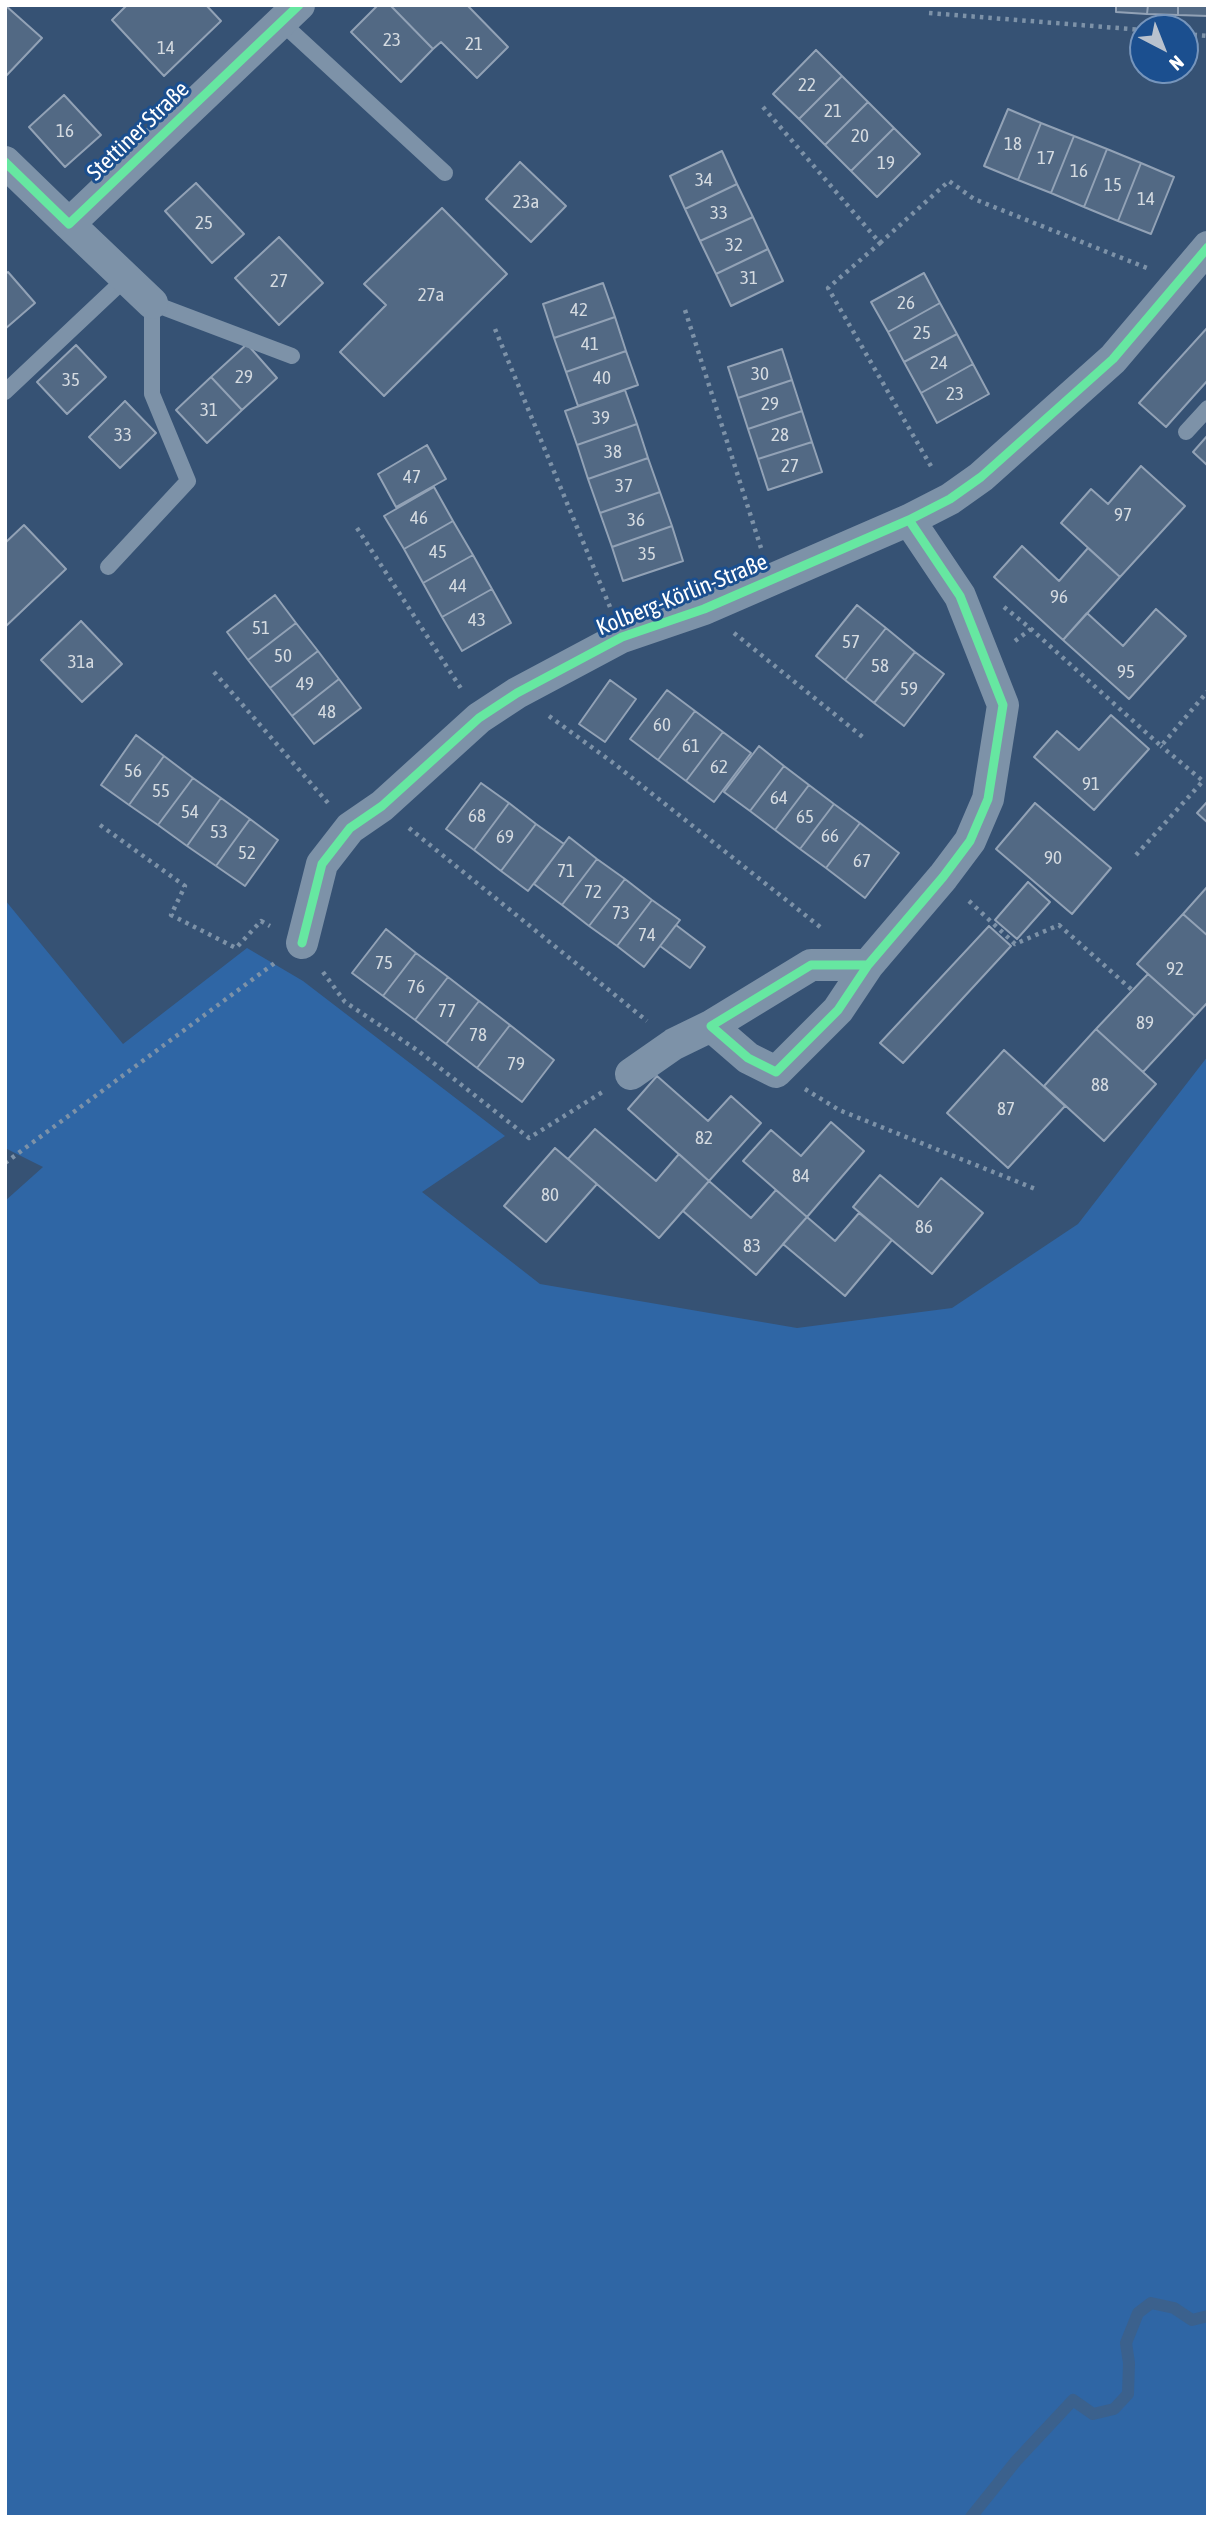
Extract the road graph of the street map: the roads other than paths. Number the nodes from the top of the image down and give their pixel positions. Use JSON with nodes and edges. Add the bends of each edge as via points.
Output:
{"nodes":[{"id":1,"x":290,"y":13,"type":"edge"},
{"id":2,"x":5,"y":162,"type":"edge"},
{"id":3,"x":445,"y":173,"type":"dead end"},
{"id":4,"x":69,"y":224,"type":"junction"},
{"id":5,"x":1208,"y":247,"type":"edge"},
{"id":6,"x":126,"y":278,"type":"junction"},
{"id":7,"x":152,"y":303,"type":"junction"},
{"id":8,"x":292,"y":356,"type":"dead end"},
{"id":9,"x":5,"y":392,"type":"edge"},
{"id":10,"x":1208,"y":408,"type":"edge"},
{"id":11,"x":1186,"y":432,"type":"dead end"},
{"id":12,"x":909,"y":520,"type":"junction"},
{"id":13,"x":108,"y":568,"type":"dead end"},
{"id":14,"x":302,"y":943,"type":"road end"},
{"id":15,"x":868,"y":965,"type":"junction"},
{"id":16,"x":711,"y":1026,"type":"junction"},
{"id":17,"x":631,"y":1074,"type":"road end"}],
"edges":[{"from":1,"to":3,"type":"lane"},
{"from":1,"to":4,"type":"street","name":"Stettiner Straße"},
{"from":2,"to":4,"type":"street"},
{"from":4,"to":6,"type":"street"},
{"from":5,"to":12,"type":"street","name":"Kolberg-Körlin-Straße","via":[[1114,359],[981,477]]},
{"from":6,"to":7,"type":"street"},
{"from":6,"to":9,"type":"lane"},
{"from":7,"to":8,"type":"lane"},
{"from":7,"to":13,"type":"lane","via":[[152,394],[188,481]]},
{"from":10,"to":11,"type":"lane"},
{"from":12,"to":14,"type":"street","name":"Kolberg-Körlin-Straße","via":[[704,609],[622,637],[479,718],[382,806],[349,828],[322,864]]},
{"from":12,"to":15,"type":"street","via":[[960,596],[1003,705],[988,799],[970,841]]},
{"from":15,"to":16,"type":"street","via":[[811,965]]},
{"from":15,"to":16,"type":"street","via":[[838,1010],[776,1072],[748,1058]]},
{"from":16,"to":17,"type":"street","via":[[674,1044]]}]}
